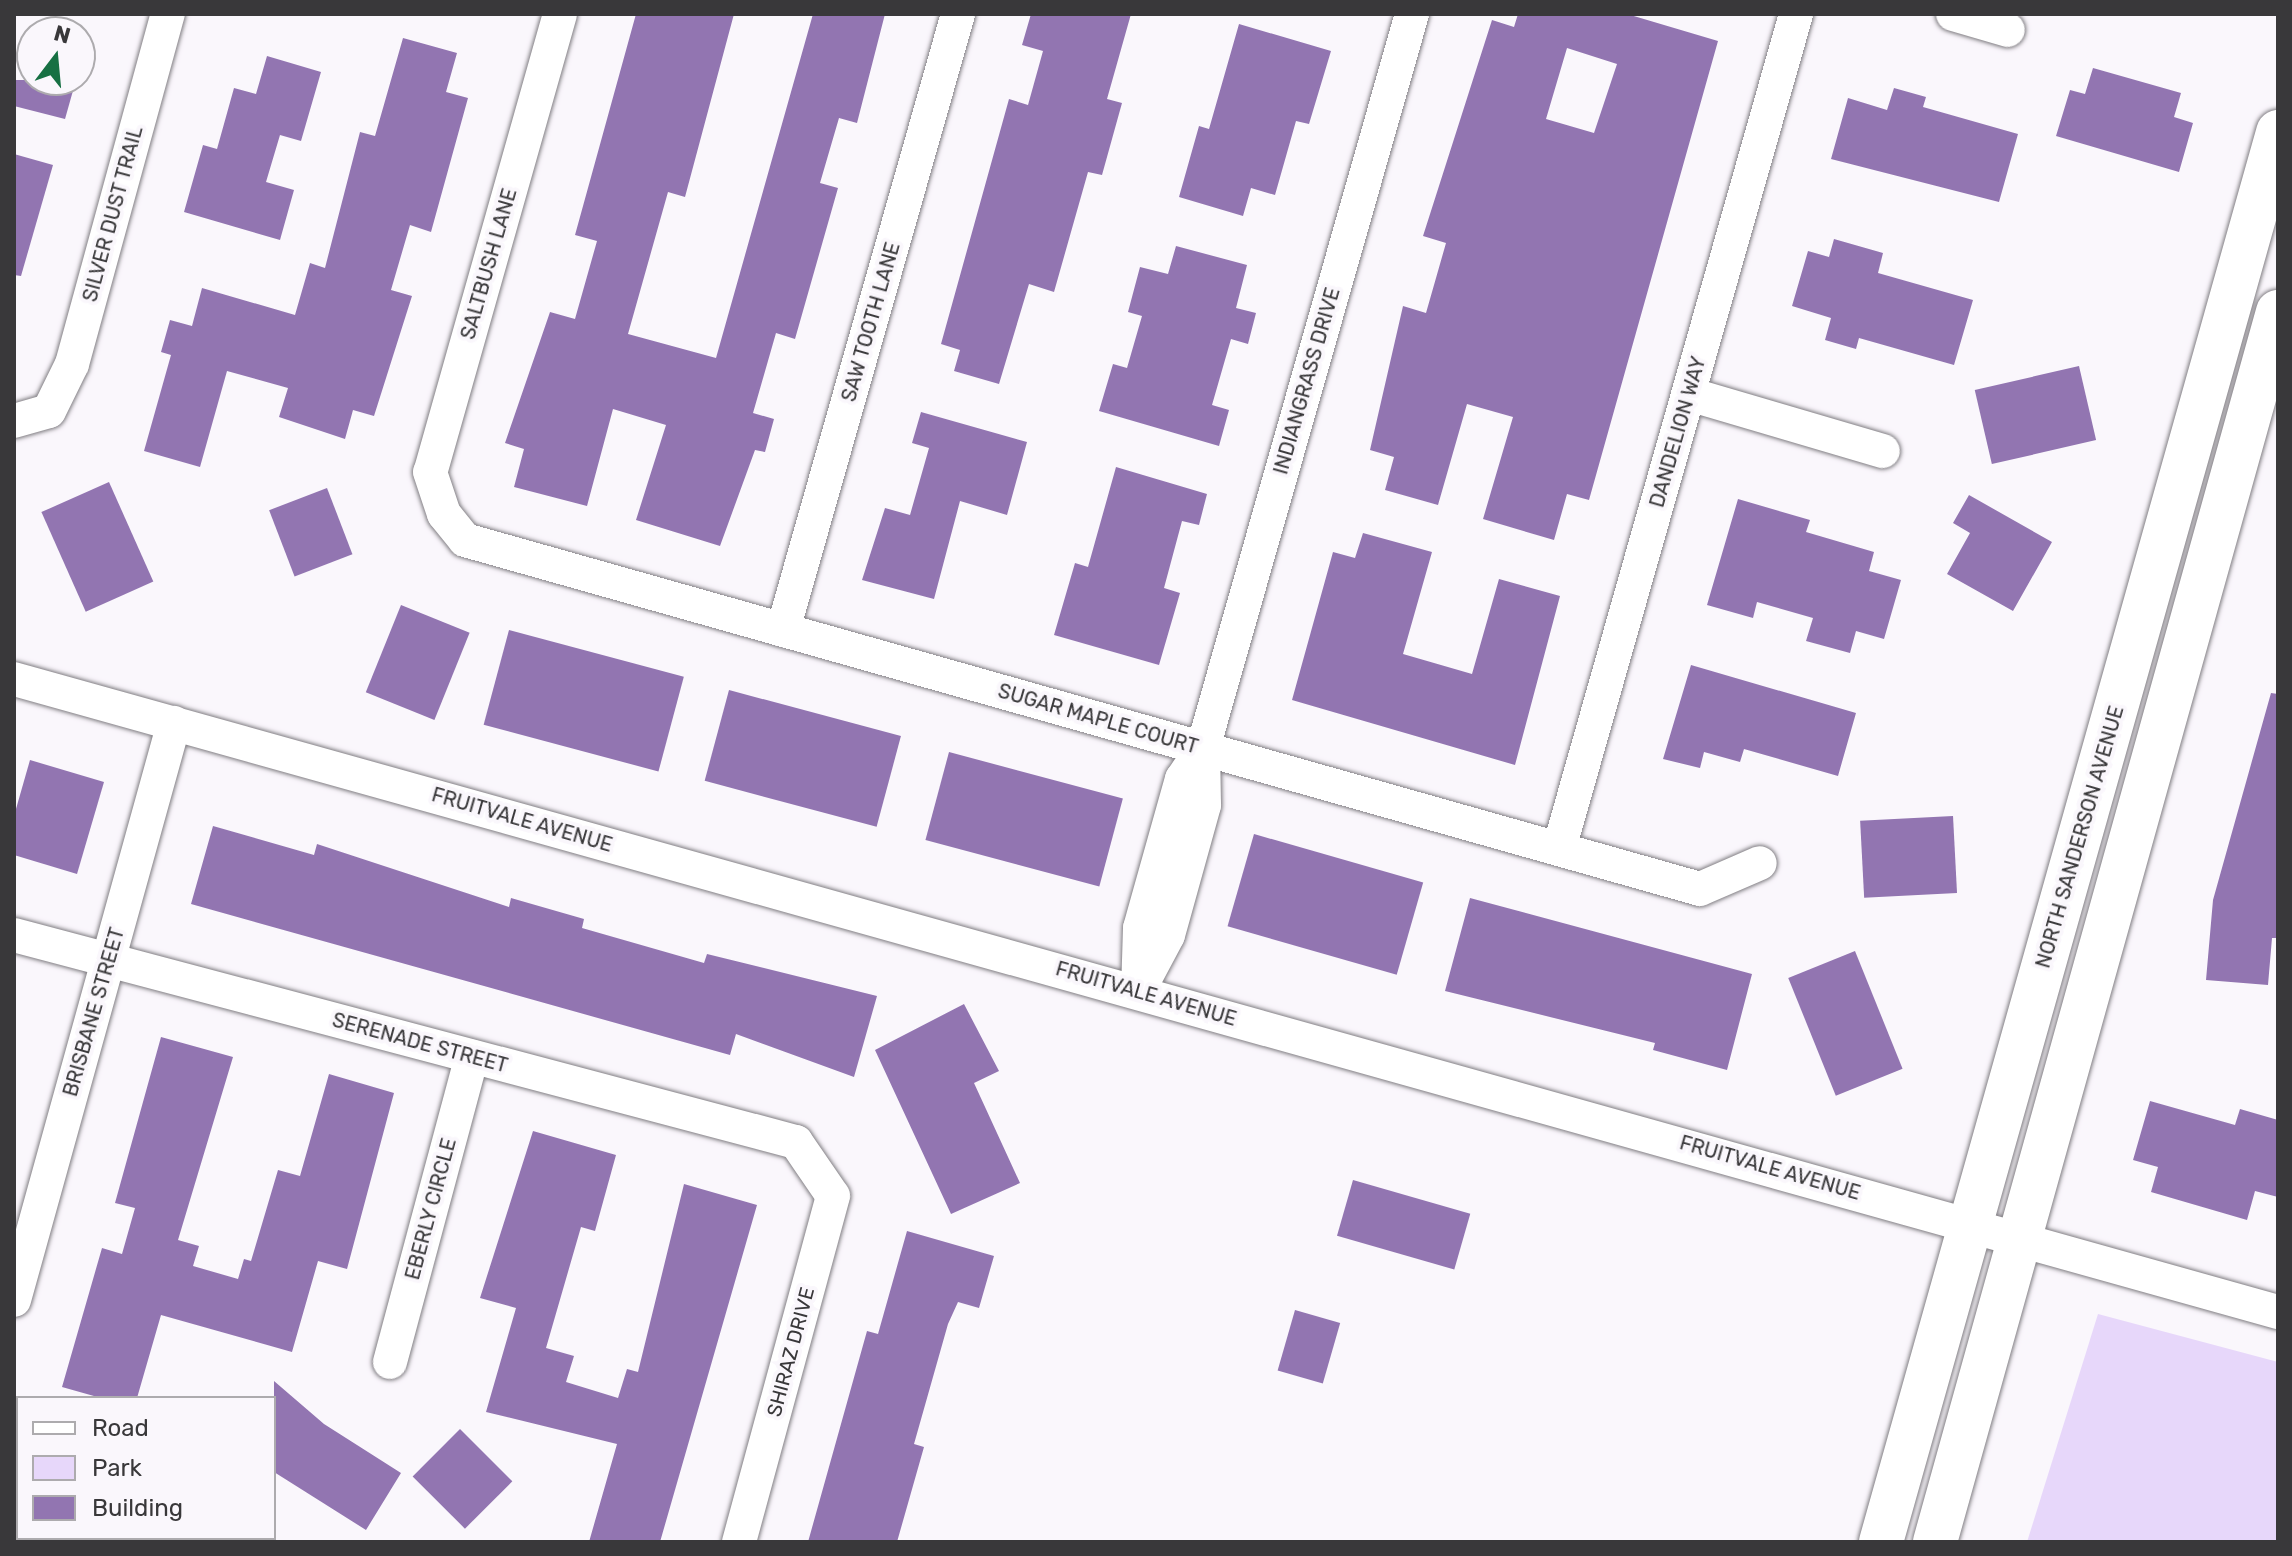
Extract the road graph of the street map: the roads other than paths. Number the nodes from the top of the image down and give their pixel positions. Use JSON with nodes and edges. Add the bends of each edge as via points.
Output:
{"nodes":[{"id":1,"x":168,"y":14,"type":"edge"},
{"id":2,"x":560,"y":14,"type":"edge"},
{"id":3,"x":958,"y":14,"type":"edge"},
{"id":4,"x":1412,"y":14,"type":"edge"},
{"id":5,"x":1796,"y":14,"type":"edge"},
{"id":6,"x":1953,"y":14,"type":"edge"},
{"id":7,"x":2008,"y":30,"type":"dead end"},
{"id":8,"x":2278,"y":132,"type":"edge"},
{"id":9,"x":2278,"y":312,"type":"edge"},
{"id":10,"x":1689,"y":394,"type":"junction"},
{"id":11,"x":14,"y":421,"type":"edge"},
{"id":12,"x":1883,"y":451,"type":"dead end"},
{"id":13,"x":444,"y":514,"type":"joint"},
{"id":14,"x":783,"y":630,"type":"junction"},
{"id":15,"x":14,"y":679,"type":"edge"},
{"id":16,"x":174,"y":723,"type":"junction"},
{"id":17,"x":1203,"y":748,"type":"junction"},
{"id":18,"x":1559,"y":849,"type":"junction"},
{"id":19,"x":1760,"y":863,"type":"dead end"},
{"id":20,"x":14,"y":935,"type":"edge"},
{"id":21,"x":108,"y":961,"type":"junction"},
{"id":22,"x":1138,"y":992,"type":"junction"},
{"id":23,"x":472,"y":1057,"type":"junction"},
{"id":24,"x":818,"y":1165,"type":"joint"},
{"id":25,"x":1971,"y":1224,"type":"junction"},
{"id":26,"x":2021,"y":1238,"type":"junction"},
{"id":27,"x":14,"y":1300,"type":"edge"},
{"id":28,"x":2278,"y":1312,"type":"edge"},
{"id":29,"x":390,"y":1362,"type":"dead end"},
{"id":30,"x":739,"y":1542,"type":"edge"},
{"id":31,"x":1881,"y":1542,"type":"edge"},
{"id":32,"x":1935,"y":1542,"type":"edge"}],
"edges":[{"from":1,"to":11,"type":"street","name":"SILVER DUST TRAIL","via":[[72,364],[49,411]]},
{"from":2,"to":13,"type":"street","name":"SALTBUSH LANE","via":[[430,472]]},
{"from":3,"to":14,"type":"street","name":"SAW TOOTH LANE"},
{"from":4,"to":17,"type":"street","name":"INDIANGRASS DRIVE"},
{"from":5,"to":10,"type":"street","name":"DANDELION WAY"},
{"from":6,"to":7,"type":"street"},
{"from":8,"to":25,"type":"highway","name":"NORTH SANDERSON AVENUE"},
{"from":9,"to":26,"type":"highway"},
{"from":10,"to":12,"type":"street"},
{"from":10,"to":18,"type":"street","name":"DANDELION WAY"},
{"from":13,"to":14,"type":"street","name":"SUGAR MAPLE COURT","via":[[465,540]]},
{"from":14,"to":17,"type":"street","name":"SUGAR MAPLE COURT"},
{"from":15,"to":16,"type":"street","name":"FRUITVALE AVENUE"},
{"from":16,"to":21,"type":"street","name":"BRISBANE STREET"},
{"from":16,"to":22,"type":"street","name":"FRUITVALE AVENUE"},
{"from":17,"to":18,"type":"street","name":"SUGAR MAPLE COURT"},
{"from":17,"to":22,"type":"street","name":"INDIANGRASS DRIVE","via":[[1182,779],[1140,928]]},
{"from":18,"to":19,"type":"street","name":"SUGAR MAPLE COURT","via":[[1700,889]]},
{"from":20,"to":21,"type":"street","name":"SERENADE STREET"},
{"from":21,"to":23,"type":"street","name":"SERENADE STREET"},
{"from":21,"to":27,"type":"street","name":"BRISBANE STREET"},
{"from":22,"to":25,"type":"street","name":"FRUITVALE AVENUE"},
{"from":23,"to":24,"type":"street","name":"SERENADE STREET","via":[[796,1142]]},
{"from":23,"to":29,"type":"street","name":"EBERLY CIRCLE"},
{"from":24,"to":30,"type":"street","name":"SHIRAZ DRIVE","via":[[833,1196]]},
{"from":25,"to":26,"type":"street","name":"FRUITVALE AVENUE"},
{"from":25,"to":31,"type":"highway","name":"NORTH SANDERSON AVENUE"},
{"from":26,"to":28,"type":"street","name":"FRUITVALE AVENUE"},
{"from":26,"to":32,"type":"highway"}]}
